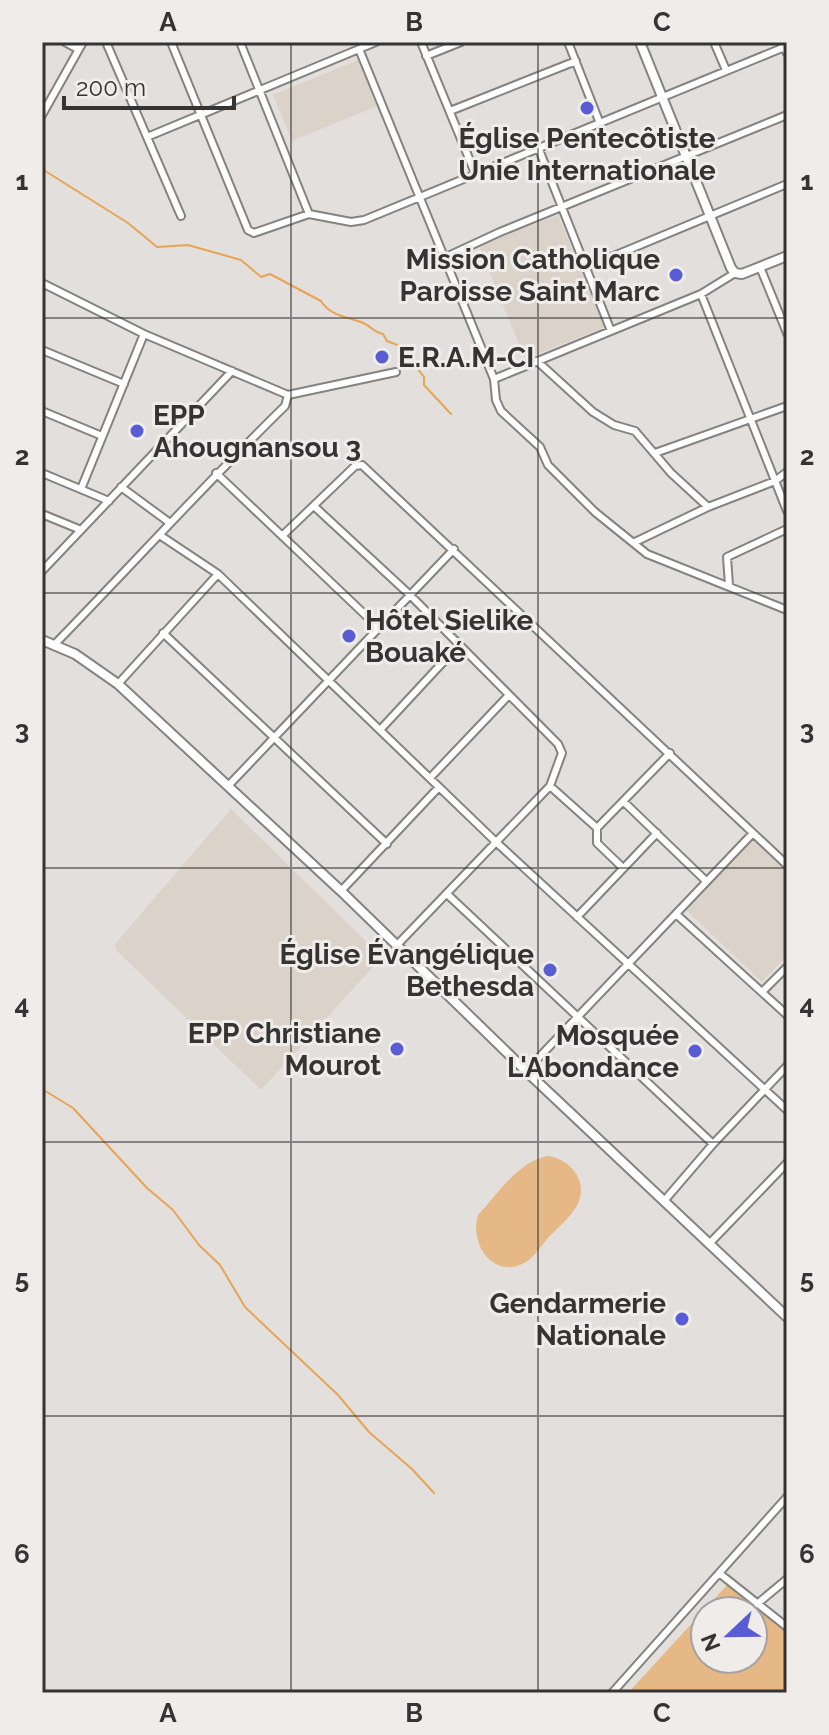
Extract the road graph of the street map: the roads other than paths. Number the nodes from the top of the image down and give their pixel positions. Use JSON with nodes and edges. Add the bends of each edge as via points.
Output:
{"nodes":[{"id":1,"x":65,"y":42,"type":"edge"},
{"id":2,"x":83,"y":42,"type":"edge"},
{"id":3,"x":106,"y":42,"type":"edge"},
{"id":4,"x":171,"y":42,"type":"edge"},
{"id":5,"x":240,"y":42,"type":"edge"},
{"id":6,"x":376,"y":42,"type":"edge"},
{"id":7,"x":421,"y":42,"type":"edge"},
{"id":8,"x":461,"y":42,"type":"edge"},
{"id":9,"x":568,"y":42,"type":"edge"},
{"id":10,"x":640,"y":42,"type":"edge"},
{"id":11,"x":714,"y":42,"type":"edge"},
{"id":12,"x":785,"y":47,"type":"edge"},
{"id":13,"x":78,"y":49,"type":"junction"},
{"id":14,"x":359,"y":49,"type":"junction"},
{"id":15,"x":426,"y":56,"type":"junction"},
{"id":16,"x":576,"y":61,"type":"junction"},
{"id":17,"x":726,"y":70,"type":"junction"},
{"id":18,"x":260,"y":91,"type":"junction"},
{"id":19,"x":662,"y":95,"type":"junction"},
{"id":20,"x":450,"y":111,"type":"junction"},
{"id":21,"x":42,"y":115,"type":"edge"},
{"id":22,"x":202,"y":115,"type":"junction"},
{"id":23,"x":787,"y":115,"type":"edge"},
{"id":24,"x":599,"y":121,"type":"junction"},
{"id":25,"x":147,"y":137,"type":"junction"},
{"id":26,"x":538,"y":147,"type":"junction"},
{"id":27,"x":685,"y":156,"type":"junction"},
{"id":28,"x":475,"y":173,"type":"junction"},
{"id":29,"x":787,"y":184,"type":"edge"},
{"id":30,"x":418,"y":197,"type":"junction"},
{"id":31,"x":563,"y":207,"type":"junction"},
{"id":32,"x":309,"y":214,"type":"junction"},
{"id":33,"x":181,"y":216,"type":"dead end"},
{"id":34,"x":710,"y":216,"type":"junction"},
{"id":35,"x":787,"y":256,"type":"edge"},
{"id":36,"x":446,"y":257,"type":"junction"},
{"id":37,"x":587,"y":267,"type":"junction"},
{"id":38,"x":760,"y":267,"type":"junction"},
{"id":39,"x":735,"y":273,"type":"junction"},
{"id":40,"x":42,"y":283,"type":"edge"},
{"id":41,"x":701,"y":294,"type":"junction"},
{"id":42,"x":611,"y":331,"type":"junction"},
{"id":43,"x":787,"y":332,"type":"edge"},
{"id":44,"x":144,"y":334,"type":"junction"},
{"id":45,"x":42,"y":350,"type":"edge"},
{"id":46,"x":537,"y":361,"type":"junction"},
{"id":47,"x":232,"y":371,"type":"junction"},
{"id":48,"x":396,"y":372,"type":"dead end"},
{"id":49,"x":494,"y":379,"type":"junction"},
{"id":50,"x":124,"y":384,"type":"junction"},
{"id":51,"x":288,"y":395,"type":"junction"},
{"id":52,"x":787,"y":406,"type":"edge"},
{"id":53,"x":42,"y":411,"type":"edge"},
{"id":54,"x":753,"y":420,"type":"junction"},
{"id":55,"x":102,"y":436,"type":"junction"},
{"id":56,"x":655,"y":453,"type":"junction"},
{"id":57,"x":787,"y":472,"type":"edge"},
{"id":58,"x":42,"y":473,"type":"edge"},
{"id":59,"x":216,"y":473,"type":"junction"},
{"id":60,"x":775,"y":481,"type":"junction"},
{"id":61,"x":121,"y":487,"type":"junction"},
{"id":62,"x":81,"y":489,"type":"junction"},
{"id":63,"x":109,"y":501,"type":"junction"},
{"id":64,"x":315,"y":507,"type":"junction"},
{"id":65,"x":708,"y":507,"type":"junction"},
{"id":66,"x":787,"y":511,"type":"edge"},
{"id":67,"x":42,"y":514,"type":"edge"},
{"id":68,"x":170,"y":523,"type":"junction"},
{"id":69,"x":787,"y":529,"type":"edge"},
{"id":70,"x":81,"y":530,"type":"junction"},
{"id":71,"x":161,"y":536,"type":"junction"},
{"id":72,"x":282,"y":536,"type":"junction"},
{"id":73,"x":635,"y":542,"type":"junction"},
{"id":74,"x":454,"y":549,"type":"junction"},
{"id":75,"x":42,"y":571,"type":"edge"},
{"id":76,"x":218,"y":574,"type":"junction"},
{"id":77,"x":729,"y":585,"type":"junction"},
{"id":78,"x":410,"y":595,"type":"junction"},
{"id":79,"x":787,"y":610,"type":"edge"},
{"id":80,"x":379,"y":628,"type":"junction"},
{"id":81,"x":163,"y":633,"type":"junction"},
{"id":82,"x":42,"y":640,"type":"edge"},
{"id":83,"x":55,"y":644,"type":"junction"},
{"id":84,"x":458,"y":646,"type":"junction"},
{"id":85,"x":329,"y":681,"type":"junction"},
{"id":86,"x":118,"y":684,"type":"junction"},
{"id":87,"x":509,"y":695,"type":"junction"},
{"id":88,"x":380,"y":730,"type":"junction"},
{"id":89,"x":276,"y":738,"type":"junction"},
{"id":90,"x":670,"y":753,"type":"junction"},
{"id":91,"x":430,"y":778,"type":"junction"},
{"id":92,"x":228,"y":786,"type":"junction"},
{"id":93,"x":550,"y":786,"type":"junction"},
{"id":94,"x":439,"y":787,"type":"junction"},
{"id":95,"x":624,"y":802,"type":"junction"},
{"id":96,"x":597,"y":828,"type":"junction"},
{"id":97,"x":657,"y":833,"type":"junction"},
{"id":98,"x":753,"y":833,"type":"junction"},
{"id":99,"x":496,"y":842,"type":"junction"},
{"id":100,"x":387,"y":844,"type":"junction"},
{"id":101,"x":787,"y":865,"type":"edge"},
{"id":102,"x":623,"y":868,"type":"junction"},
{"id":103,"x":706,"y":881,"type":"junction"},
{"id":104,"x":341,"y":891,"type":"junction"},
{"id":105,"x":447,"y":894,"type":"junction"},
{"id":106,"x":676,"y":914,"type":"junction"},
{"id":107,"x":577,"y":917,"type":"junction"},
{"id":108,"x":397,"y":945,"type":"junction"},
{"id":109,"x":628,"y":964,"type":"junction"},
{"id":110,"x":787,"y":967,"type":"edge"},
{"id":111,"x":762,"y":992,"type":"junction"},
{"id":112,"x":576,"y":1015,"type":"junction"},
{"id":113,"x":787,"y":1015,"type":"edge"},
{"id":114,"x":787,"y":1066,"type":"edge"},
{"id":115,"x":526,"y":1071,"type":"junction"},
{"id":116,"x":764,"y":1091,"type":"junction"},
{"id":117,"x":787,"y":1110,"type":"edge"},
{"id":118,"x":713,"y":1144,"type":"junction"},
{"id":119,"x":787,"y":1163,"type":"edge"},
{"id":120,"x":664,"y":1201,"type":"junction"},
{"id":121,"x":709,"y":1244,"type":"junction"},
{"id":122,"x":787,"y":1317,"type":"edge"},
{"id":123,"x":787,"y":1497,"type":"edge"},
{"id":124,"x":719,"y":1573,"type":"junction"},
{"id":125,"x":787,"y":1579,"type":"edge"},
{"id":126,"x":746,"y":1595,"type":"edge"},
{"id":127,"x":768,"y":1595,"type":"edge"},
{"id":128,"x":769,"y":1613,"type":"edge"},
{"id":129,"x":787,"y":1627,"type":"edge"},
{"id":130,"x":612,"y":1693,"type":"edge"}],
"edges":[{"from":1,"to":13,"type":"street"},
{"from":2,"to":13,"type":"street"},
{"from":3,"to":25,"type":"street"},
{"from":4,"to":22,"type":"street"},
{"from":5,"to":18,"type":"street"},
{"from":6,"to":14,"type":"street"},
{"from":7,"to":15,"type":"street"},
{"from":8,"to":15,"type":"street"},
{"from":9,"to":16,"type":"street"},
{"from":10,"to":19,"type":"street"},
{"from":11,"to":17,"type":"street"},
{"from":12,"to":17,"type":"street"},
{"from":13,"to":21,"type":"street"},
{"from":14,"to":18,"type":"street"},
{"from":14,"to":30,"type":"street"},
{"from":15,"to":20,"type":"street"},
{"from":16,"to":20,"type":"street"},
{"from":16,"to":24,"type":"street"},
{"from":17,"to":19,"type":"street"},
{"from":18,"to":22,"type":"street"},
{"from":18,"to":32,"type":"street"},
{"from":19,"to":24,"type":"street"},
{"from":19,"to":27,"type":"street"},
{"from":20,"to":28,"type":"street"},
{"from":22,"to":25,"type":"street"},
{"from":22,"to":32,"type":"street","via":[[248,230],[254,233]]},
{"from":23,"to":27,"type":"street"},
{"from":24,"to":26,"type":"street"},
{"from":25,"to":33,"type":"street"},
{"from":26,"to":28,"type":"street"},
{"from":26,"to":31,"type":"street"},
{"from":27,"to":31,"type":"street"},
{"from":27,"to":34,"type":"street"},
{"from":28,"to":30,"type":"street"},
{"from":29,"to":34,"type":"street"},
{"from":30,"to":32,"type":"street","via":[[364,220]]},
{"from":30,"to":36,"type":"street"},
{"from":31,"to":36,"type":"street"},
{"from":31,"to":37,"type":"street"},
{"from":34,"to":37,"type":"street"},
{"from":34,"to":39,"type":"street"},
{"from":35,"to":38,"type":"street"},
{"from":36,"to":49,"type":"street"},
{"from":37,"to":42,"type":"street"},
{"from":38,"to":39,"type":"street"},
{"from":38,"to":43,"type":"street"},
{"from":39,"to":41,"type":"street"},
{"from":40,"to":44,"type":"street"},
{"from":41,"to":42,"type":"street"},
{"from":41,"to":54,"type":"street"},
{"from":42,"to":46,"type":"street"},
{"from":44,"to":47,"type":"street"},
{"from":44,"to":50,"type":"street"},
{"from":45,"to":50,"type":"street"},
{"from":46,"to":49,"type":"street"},
{"from":46,"to":56,"type":"street","via":[[593,412],[635,431]]},
{"from":47,"to":51,"type":"street"},
{"from":47,"to":61,"type":"street"},
{"from":48,"to":51,"type":"street"},
{"from":49,"to":73,"type":"street","via":[[501,411],[540,447],[548,465],[579,497]]},
{"from":50,"to":55,"type":"street"},
{"from":51,"to":59,"type":"street","via":[[285,406]]},
{"from":52,"to":54,"type":"street"},
{"from":53,"to":55,"type":"street"},
{"from":54,"to":56,"type":"street"},
{"from":54,"to":60,"type":"street"},
{"from":55,"to":62,"type":"street"},
{"from":56,"to":65,"type":"street"},
{"from":57,"to":60,"type":"street"},
{"from":58,"to":62,"type":"street"},
{"from":59,"to":68,"type":"street"},
{"from":59,"to":72,"type":"street"},
{"from":60,"to":65,"type":"street"},
{"from":60,"to":66,"type":"street"},
{"from":61,"to":63,"type":"street"},
{"from":61,"to":68,"type":"street"},
{"from":62,"to":63,"type":"street"},
{"from":63,"to":70,"type":"street"},
{"from":64,"to":72,"type":"street"},
{"from":64,"to":74,"type":"street","via":[[362,465]]},
{"from":64,"to":78,"type":"street"},
{"from":65,"to":73,"type":"street"},
{"from":67,"to":70,"type":"street"},
{"from":68,"to":71,"type":"street"},
{"from":69,"to":77,"type":"street","via":[[727,557]]},
{"from":70,"to":75,"type":"street"},
{"from":71,"to":76,"type":"street"},
{"from":71,"to":83,"type":"street"},
{"from":72,"to":80,"type":"street"},
{"from":73,"to":77,"type":"street","via":[[666,563]]},
{"from":74,"to":78,"type":"street"},
{"from":74,"to":90,"type":"street"},
{"from":76,"to":81,"type":"street"},
{"from":76,"to":85,"type":"street"},
{"from":77,"to":79,"type":"street"},
{"from":78,"to":80,"type":"street"},
{"from":78,"to":84,"type":"street"},
{"from":80,"to":85,"type":"street"},
{"from":81,"to":86,"type":"street"},
{"from":81,"to":89,"type":"street"},
{"from":82,"to":83,"type":"street"},
{"from":83,"to":86,"type":"street"},
{"from":84,"to":87,"type":"street"},
{"from":84,"to":88,"type":"street"},
{"from":85,"to":88,"type":"street"},
{"from":85,"to":89,"type":"street"},
{"from":86,"to":92,"type":"street"},
{"from":87,"to":91,"type":"street"},
{"from":87,"to":93,"type":"street","via":[[561,749]]},
{"from":88,"to":91,"type":"street"},
{"from":89,"to":92,"type":"street"},
{"from":89,"to":100,"type":"street"},
{"from":90,"to":95,"type":"street"},
{"from":90,"to":98,"type":"street"},
{"from":91,"to":94,"type":"street"},
{"from":92,"to":104,"type":"street"},
{"from":93,"to":96,"type":"street"},
{"from":93,"to":99,"type":"street"},
{"from":94,"to":99,"type":"street"},
{"from":94,"to":100,"type":"street"},
{"from":95,"to":96,"type":"street"},
{"from":95,"to":97,"type":"street"},
{"from":96,"to":102,"type":"street","via":[[597,843]]},
{"from":97,"to":102,"type":"street"},
{"from":97,"to":103,"type":"street"},
{"from":98,"to":101,"type":"street"},
{"from":98,"to":103,"type":"street"},
{"from":99,"to":105,"type":"street"},
{"from":99,"to":107,"type":"street"},
{"from":100,"to":104,"type":"street"},
{"from":102,"to":107,"type":"street"},
{"from":103,"to":106,"type":"street"},
{"from":104,"to":108,"type":"street"},
{"from":105,"to":108,"type":"street"},
{"from":105,"to":112,"type":"street"},
{"from":106,"to":109,"type":"street"},
{"from":106,"to":111,"type":"street"},
{"from":107,"to":109,"type":"street"},
{"from":108,"to":115,"type":"street"},
{"from":109,"to":112,"type":"street"},
{"from":109,"to":116,"type":"street"},
{"from":110,"to":111,"type":"street"},
{"from":111,"to":113,"type":"street"},
{"from":112,"to":115,"type":"street"},
{"from":112,"to":118,"type":"street"},
{"from":114,"to":116,"type":"street"},
{"from":115,"to":120,"type":"street"},
{"from":116,"to":117,"type":"street"},
{"from":116,"to":118,"type":"street"},
{"from":118,"to":120,"type":"street"},
{"from":119,"to":121,"type":"street"},
{"from":120,"to":121,"type":"street"},
{"from":121,"to":122,"type":"street"},
{"from":123,"to":124,"type":"street"},
{"from":124,"to":126,"type":"street"},
{"from":124,"to":130,"type":"street"},
{"from":125,"to":127,"type":"street"},
{"from":128,"to":129,"type":"street"}]}
